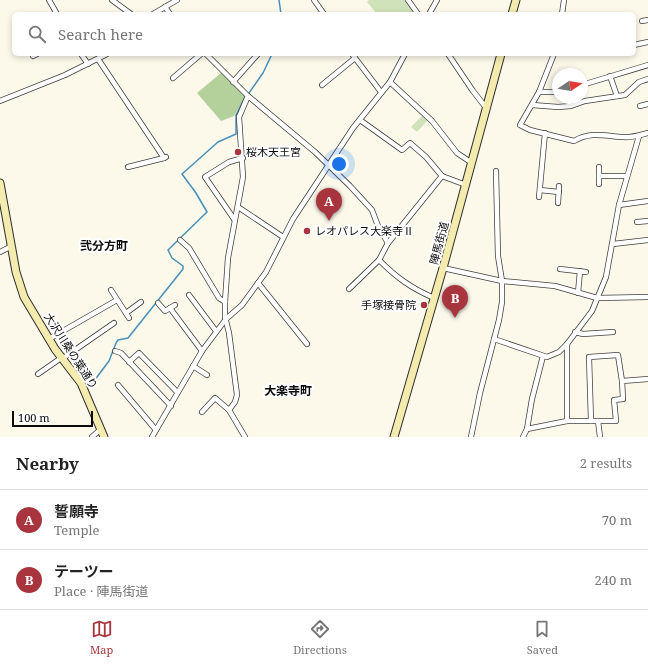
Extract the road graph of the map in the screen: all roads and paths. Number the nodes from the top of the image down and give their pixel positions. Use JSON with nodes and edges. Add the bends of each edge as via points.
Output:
{"nodes":[{"id":1,"x":49,"y":0,"type":"edge"},
{"id":2,"x":112,"y":0,"type":"edge"},
{"id":3,"x":314,"y":0,"type":"edge"},
{"id":4,"x":408,"y":0,"type":"edge"},
{"id":5,"x":437,"y":0,"type":"edge"},
{"id":6,"x":516,"y":0,"type":"edge"},
{"id":7,"x":564,"y":0,"type":"edge"},
{"id":8,"x":173,"y":1,"type":"edge"},
{"id":9,"x":165,"y":7,"type":"junction"},
{"id":10,"x":56,"y":12,"type":"edge"},
{"id":11,"x":128,"y":12,"type":"edge"},
{"id":12,"x":156,"y":12,"type":"edge"},
{"id":13,"x":169,"y":12,"type":"edge"},
{"id":14,"x":323,"y":12,"type":"edge"},
{"id":15,"x":417,"y":12,"type":"edge"},
{"id":16,"x":430,"y":12,"type":"edge"},
{"id":17,"x":513,"y":12,"type":"edge"},
{"id":18,"x":562,"y":12,"type":"edge"},
{"id":19,"x":648,"y":20,"type":"edge"},
{"id":20,"x":642,"y":22,"type":"dead end"},
{"id":21,"x":648,"y":42,"type":"edge"},
{"id":22,"x":636,"y":45,"type":"edge"},
{"id":23,"x":82,"y":56,"type":"edge"},
{"id":24,"x":104,"y":56,"type":"edge"},
{"id":25,"x":199,"y":56,"type":"edge"},
{"id":26,"x":208,"y":56,"type":"edge"},
{"id":27,"x":256,"y":56,"type":"edge"},
{"id":28,"x":354,"y":56,"type":"edge"},
{"id":29,"x":404,"y":56,"type":"edge"},
{"id":30,"x":449,"y":56,"type":"edge"},
{"id":31,"x":500,"y":56,"type":"edge"},
{"id":32,"x":553,"y":56,"type":"edge"},
{"id":33,"x":98,"y":60,"type":"junction"},
{"id":34,"x":88,"y":64,"type":"junction"},
{"id":35,"x":648,"y":65,"type":"edge"},
{"id":36,"x":610,"y":76,"type":"junction"},
{"id":37,"x":173,"y":78,"type":"dead end"},
{"id":38,"x":648,"y":79,"type":"edge"},
{"id":39,"x":233,"y":82,"type":"junction"},
{"id":40,"x":390,"y":82,"type":"junction"},
{"id":41,"x":588,"y":84,"type":"edge"},
{"id":42,"x":322,"y":85,"type":"dead end"},
{"id":43,"x":381,"y":92,"type":"junction"},
{"id":44,"x":539,"y":92,"type":"junction"},
{"id":45,"x":552,"y":92,"type":"edge"},
{"id":46,"x":248,"y":96,"type":"junction"},
{"id":47,"x":617,"y":96,"type":"junction"},
{"id":48,"x":0,"y":101,"type":"edge"},
{"id":49,"x":648,"y":104,"type":"edge"},
{"id":50,"x":532,"y":105,"type":"junction"},
{"id":51,"x":640,"y":106,"type":"dead end"},
{"id":52,"x":487,"y":109,"type":"junction"},
{"id":53,"x":360,"y":120,"type":"junction"},
{"id":54,"x":648,"y":133,"type":"edge"},
{"id":55,"x":545,"y":134,"type":"junction"},
{"id":56,"x":639,"y":136,"type":"junction"},
{"id":57,"x":242,"y":158,"type":"junction"},
{"id":58,"x":472,"y":163,"type":"junction"},
{"id":59,"x":328,"y":164,"type":"junction"},
{"id":60,"x":128,"y":167,"type":"dead end"},
{"id":61,"x":599,"y":167,"type":"dead end"},
{"id":62,"x":496,"y":171,"type":"dead end"},
{"id":63,"x":442,"y":176,"type":"junction"},
{"id":64,"x":599,"y":176,"type":"junction"},
{"id":65,"x":627,"y":176,"type":"junction"},
{"id":66,"x":0,"y":183,"type":"edge"},
{"id":67,"x":599,"y":184,"type":"dead end"},
{"id":68,"x":466,"y":185,"type":"junction"},
{"id":69,"x":540,"y":190,"type":"junction"},
{"id":70,"x":539,"y":197,"type":"dead end"},
{"id":71,"x":648,"y":201,"type":"edge"},
{"id":72,"x":558,"y":203,"type":"dead end"},
{"id":73,"x":619,"y":205,"type":"junction"},
{"id":74,"x":238,"y":207,"type":"junction"},
{"id":75,"x":234,"y":219,"type":"junction"},
{"id":76,"x":648,"y":221,"type":"edge"},
{"id":77,"x":637,"y":222,"type":"dead end"},
{"id":78,"x":283,"y":237,"type":"junction"},
{"id":79,"x":180,"y":240,"type":"dead end"},
{"id":80,"x":648,"y":240,"type":"edge"},
{"id":81,"x":388,"y":243,"type":"junction"},
{"id":82,"x":613,"y":244,"type":"junction"},
{"id":83,"x":12,"y":246,"type":"junction"},
{"id":84,"x":0,"y":252,"type":"edge"},
{"id":85,"x":379,"y":260,"type":"junction"},
{"id":86,"x":443,"y":268,"type":"junction"},
{"id":87,"x":560,"y":269,"type":"dead end"},
{"id":88,"x":580,"y":271,"type":"junction"},
{"id":89,"x":586,"y":272,"type":"dead end"},
{"id":90,"x":502,"y":281,"type":"junction"},
{"id":91,"x":258,"y":283,"type":"junction"},
{"id":92,"x":349,"y":288,"type":"dead end"},
{"id":93,"x":111,"y":290,"type":"dead end"},
{"id":94,"x":578,"y":293,"type":"junction"},
{"id":95,"x":189,"y":295,"type":"dead end"},
{"id":96,"x":648,"y":297,"type":"edge"},
{"id":97,"x":434,"y":298,"type":"junction"},
{"id":98,"x":597,"y":298,"type":"junction"},
{"id":99,"x":117,"y":300,"type":"junction"},
{"id":100,"x":141,"y":302,"type":"dead end"},
{"id":101,"x":225,"y":302,"type":"junction"},
{"id":102,"x":158,"y":303,"type":"dead end"},
{"id":103,"x":126,"y":313,"type":"junction"},
{"id":104,"x":129,"y":318,"type":"dead end"},
{"id":105,"x":226,"y":319,"type":"junction"},
{"id":106,"x":114,"y":323,"type":"dead end"},
{"id":107,"x":216,"y":331,"type":"junction"},
{"id":108,"x":574,"y":332,"type":"junction"},
{"id":109,"x":613,"y":332,"type":"dead end"},
{"id":110,"x":48,"y":339,"type":"junction"},
{"id":111,"x":494,"y":339,"type":"junction"},
{"id":112,"x":307,"y":344,"type":"dead end"},
{"id":113,"x":567,"y":344,"type":"junction"},
{"id":114,"x":115,"y":351,"type":"dead end"},
{"id":115,"x":202,"y":351,"type":"junction"},
{"id":116,"x":543,"y":356,"type":"junction"},
{"id":117,"x":62,"y":359,"type":"junction"},
{"id":118,"x":129,"y":362,"type":"junction"},
{"id":119,"x":193,"y":366,"type":"junction"},
{"id":120,"x":38,"y":374,"type":"dead end"},
{"id":121,"x":207,"y":375,"type":"dead end"},
{"id":122,"x":648,"y":379,"type":"edge"},
{"id":123,"x":622,"y":381,"type":"junction"},
{"id":124,"x":118,"y":385,"type":"dead end"},
{"id":125,"x":177,"y":392,"type":"junction"},
{"id":126,"x":171,"y":406,"type":"junction"},
{"id":127,"x":229,"y":410,"type":"junction"},
{"id":128,"x":202,"y":412,"type":"dead end"},
{"id":129,"x":567,"y":421,"type":"junction"},
{"id":130,"x":591,"y":421,"type":"junction"},
{"id":131,"x":598,"y":421,"type":"junction"},
{"id":132,"x":101,"y":429,"type":"junction"},
{"id":133,"x":527,"y":429,"type":"junction"},
{"id":134,"x":156,"y":430,"type":"junction"},
{"id":135,"x":92,"y":437,"type":"edge"},
{"id":136,"x":104,"y":437,"type":"edge"},
{"id":137,"x":152,"y":437,"type":"edge"},
{"id":138,"x":245,"y":437,"type":"edge"},
{"id":139,"x":394,"y":437,"type":"edge"},
{"id":140,"x":471,"y":437,"type":"edge"},
{"id":141,"x":523,"y":437,"type":"edge"},
{"id":142,"x":600,"y":437,"type":"edge"}],
"edges":[{"from":1,"to":10,"type":"street"},
{"from":2,"to":11,"type":"street"},
{"from":3,"to":14,"type":"street"},
{"from":4,"to":15,"type":"street"},
{"from":5,"to":16,"type":"street"},
{"from":6,"to":17,"type":"main road"},
{"from":7,"to":18,"type":"street"},
{"from":8,"to":9,"type":"street"},
{"from":9,"to":12,"type":"street"},
{"from":9,"to":13,"type":"street"},
{"from":19,"to":20,"type":"street"},
{"from":21,"to":22,"type":"street"},
{"from":23,"to":34,"type":"street"},
{"from":24,"to":33,"type":"street"},
{"from":25,"to":37,"type":"street"},
{"from":26,"to":39,"type":"street"},
{"from":27,"to":39,"type":"street"},
{"from":28,"to":42,"type":"street"},
{"from":28,"to":43,"type":"street"},
{"from":29,"to":40,"type":"street"},
{"from":30,"to":52,"type":"street"},
{"from":31,"to":52,"type":"main road","name":"陣馬街道"},
{"from":32,"to":44,"type":"street"},
{"from":33,"to":34,"type":"street"},
{"from":33,"to":60,"type":"street","via":[[165,157]]},
{"from":34,"to":48,"type":"street"},
{"from":35,"to":36,"type":"street"},
{"from":36,"to":41,"type":"street"},
{"from":36,"to":47,"type":"street"},
{"from":38,"to":47,"type":"street","via":[[639,82],[625,95]]},
{"from":39,"to":46,"type":"street"},
{"from":40,"to":43,"type":"street"},
{"from":40,"to":58,"type":"street","via":[[432,122],[457,153]]},
{"from":43,"to":53,"type":"street"},
{"from":44,"to":45,"type":"street"},
{"from":44,"to":50,"type":"street"},
{"from":46,"to":57,"type":"street","via":[[238,117]]},
{"from":46,"to":59,"type":"street"},
{"from":47,"to":50,"type":"street","via":[[570,106]]},
{"from":49,"to":51,"type":"street"},
{"from":50,"to":55,"type":"street","via":[[520,125]]},
{"from":52,"to":58,"type":"main road","name":"陣馬街道"},
{"from":53,"to":59,"type":"street"},
{"from":53,"to":63,"type":"street","via":[[402,150],[410,143]]},
{"from":54,"to":56,"type":"street"},
{"from":55,"to":56,"type":"street","via":[[574,141],[593,134]]},
{"from":55,"to":69,"type":"street"},
{"from":56,"to":65,"type":"street"},
{"from":57,"to":74,"type":"street","via":[[243,177]]},
{"from":57,"to":75,"type":"street","via":[[229,162],[205,177]]},
{"from":58,"to":68,"type":"main road","name":"陣馬街道"},
{"from":59,"to":78,"type":"street"},
{"from":59,"to":81,"type":"street","via":[[372,210]]},
{"from":61,"to":64,"type":"street"},
{"from":62,"to":90,"type":"street","via":[[498,256]]},
{"from":63,"to":68,"type":"street"},
{"from":63,"to":81,"type":"street"},
{"from":64,"to":65,"type":"street"},
{"from":64,"to":67,"type":"street"},
{"from":65,"to":73,"type":"street"},
{"from":66,"to":83,"type":"main road","name":"大沢川桑の葉通り"},
{"from":68,"to":86,"type":"main road","name":"陣馬街道"},
{"from":69,"to":70,"type":"street"},
{"from":69,"to":72,"type":"street","via":[[559,189]]},
{"from":71,"to":73,"type":"street"},
{"from":73,"to":82,"type":"street"},
{"from":74,"to":75,"type":"street"},
{"from":74,"to":78,"type":"street"},
{"from":75,"to":101,"type":"street"},
{"from":76,"to":77,"type":"street"},
{"from":78,"to":91,"type":"street"},
{"from":79,"to":101,"type":"street","via":[[189,248],[219,298]]},
{"from":80,"to":82,"type":"street"},
{"from":81,"to":85,"type":"street"},
{"from":82,"to":98,"type":"street","via":[[606,277]]},
{"from":83,"to":84,"type":"street"},
{"from":83,"to":110,"type":"main road","name":"大沢川桑の葉通り","via":[[18,281],[24,297]]},
{"from":85,"to":92,"type":"street"},
{"from":85,"to":97,"type":"street","via":[[413,289]]},
{"from":86,"to":90,"type":"street"},
{"from":86,"to":97,"type":"main road","name":"陣馬街道"},
{"from":87,"to":88,"type":"street"},
{"from":88,"to":89,"type":"street"},
{"from":88,"to":94,"type":"street"},
{"from":90,"to":94,"type":"street","via":[[542,284]]},
{"from":90,"to":111,"type":"street","via":[[502,302]]},
{"from":91,"to":105,"type":"street","via":[[242,305]]},
{"from":91,"to":112,"type":"street"},
{"from":93,"to":99,"type":"street"},
{"from":94,"to":98,"type":"street"},
{"from":95,"to":107,"type":"street"},
{"from":96,"to":98,"type":"street"},
{"from":97,"to":139,"type":"main road","name":"陣馬街道"},
{"from":98,"to":108,"type":"street","via":[[592,311]]},
{"from":99,"to":103,"type":"street"},
{"from":99,"to":110,"type":"street"},
{"from":100,"to":103,"type":"street"},
{"from":101,"to":105,"type":"street"},
{"from":102,"to":115,"type":"street","via":[[165,311],[172,306]]},
{"from":103,"to":104,"type":"street"},
{"from":105,"to":107,"type":"street"},
{"from":105,"to":127,"type":"street","via":[[237,395]]},
{"from":106,"to":117,"type":"street","via":[[87,339]]},
{"from":107,"to":115,"type":"street"},
{"from":108,"to":109,"type":"street"},
{"from":108,"to":113,"type":"street"},
{"from":110,"to":117,"type":"main road","name":"大沢川桑の葉通り"},
{"from":111,"to":116,"type":"street"},
{"from":111,"to":140,"type":"street"},
{"from":113,"to":116,"type":"street","via":[[560,352]]},
{"from":113,"to":129,"type":"street"},
{"from":114,"to":118,"type":"street","via":[[121,353]]},
{"from":115,"to":119,"type":"street"},
{"from":116,"to":133,"type":"street"},
{"from":117,"to":120,"type":"street"},
{"from":117,"to":132,"type":"main road","name":"大沢川桑の葉通り","via":[[81,382]]},
{"from":118,"to":125,"type":"street","via":[[139,352]]},
{"from":118,"to":126,"type":"street"},
{"from":119,"to":121,"type":"street"},
{"from":119,"to":125,"type":"street"},
{"from":122,"to":123,"type":"street"},
{"from":123,"to":130,"type":"street","via":[[618,355],[589,357]]},
{"from":123,"to":131,"type":"street","via":[[623,399],[614,400],[616,420]]},
{"from":124,"to":134,"type":"street"},
{"from":125,"to":126,"type":"street"},
{"from":126,"to":134,"type":"street"},
{"from":127,"to":128,"type":"street","via":[[215,398]]},
{"from":127,"to":138,"type":"street"},
{"from":129,"to":130,"type":"street"},
{"from":129,"to":133,"type":"street"},
{"from":130,"to":131,"type":"street"},
{"from":131,"to":142,"type":"street"},
{"from":132,"to":135,"type":"street"},
{"from":132,"to":136,"type":"main road","name":"大沢川桑の葉通り"},
{"from":133,"to":141,"type":"street"},
{"from":134,"to":137,"type":"street"}]}
